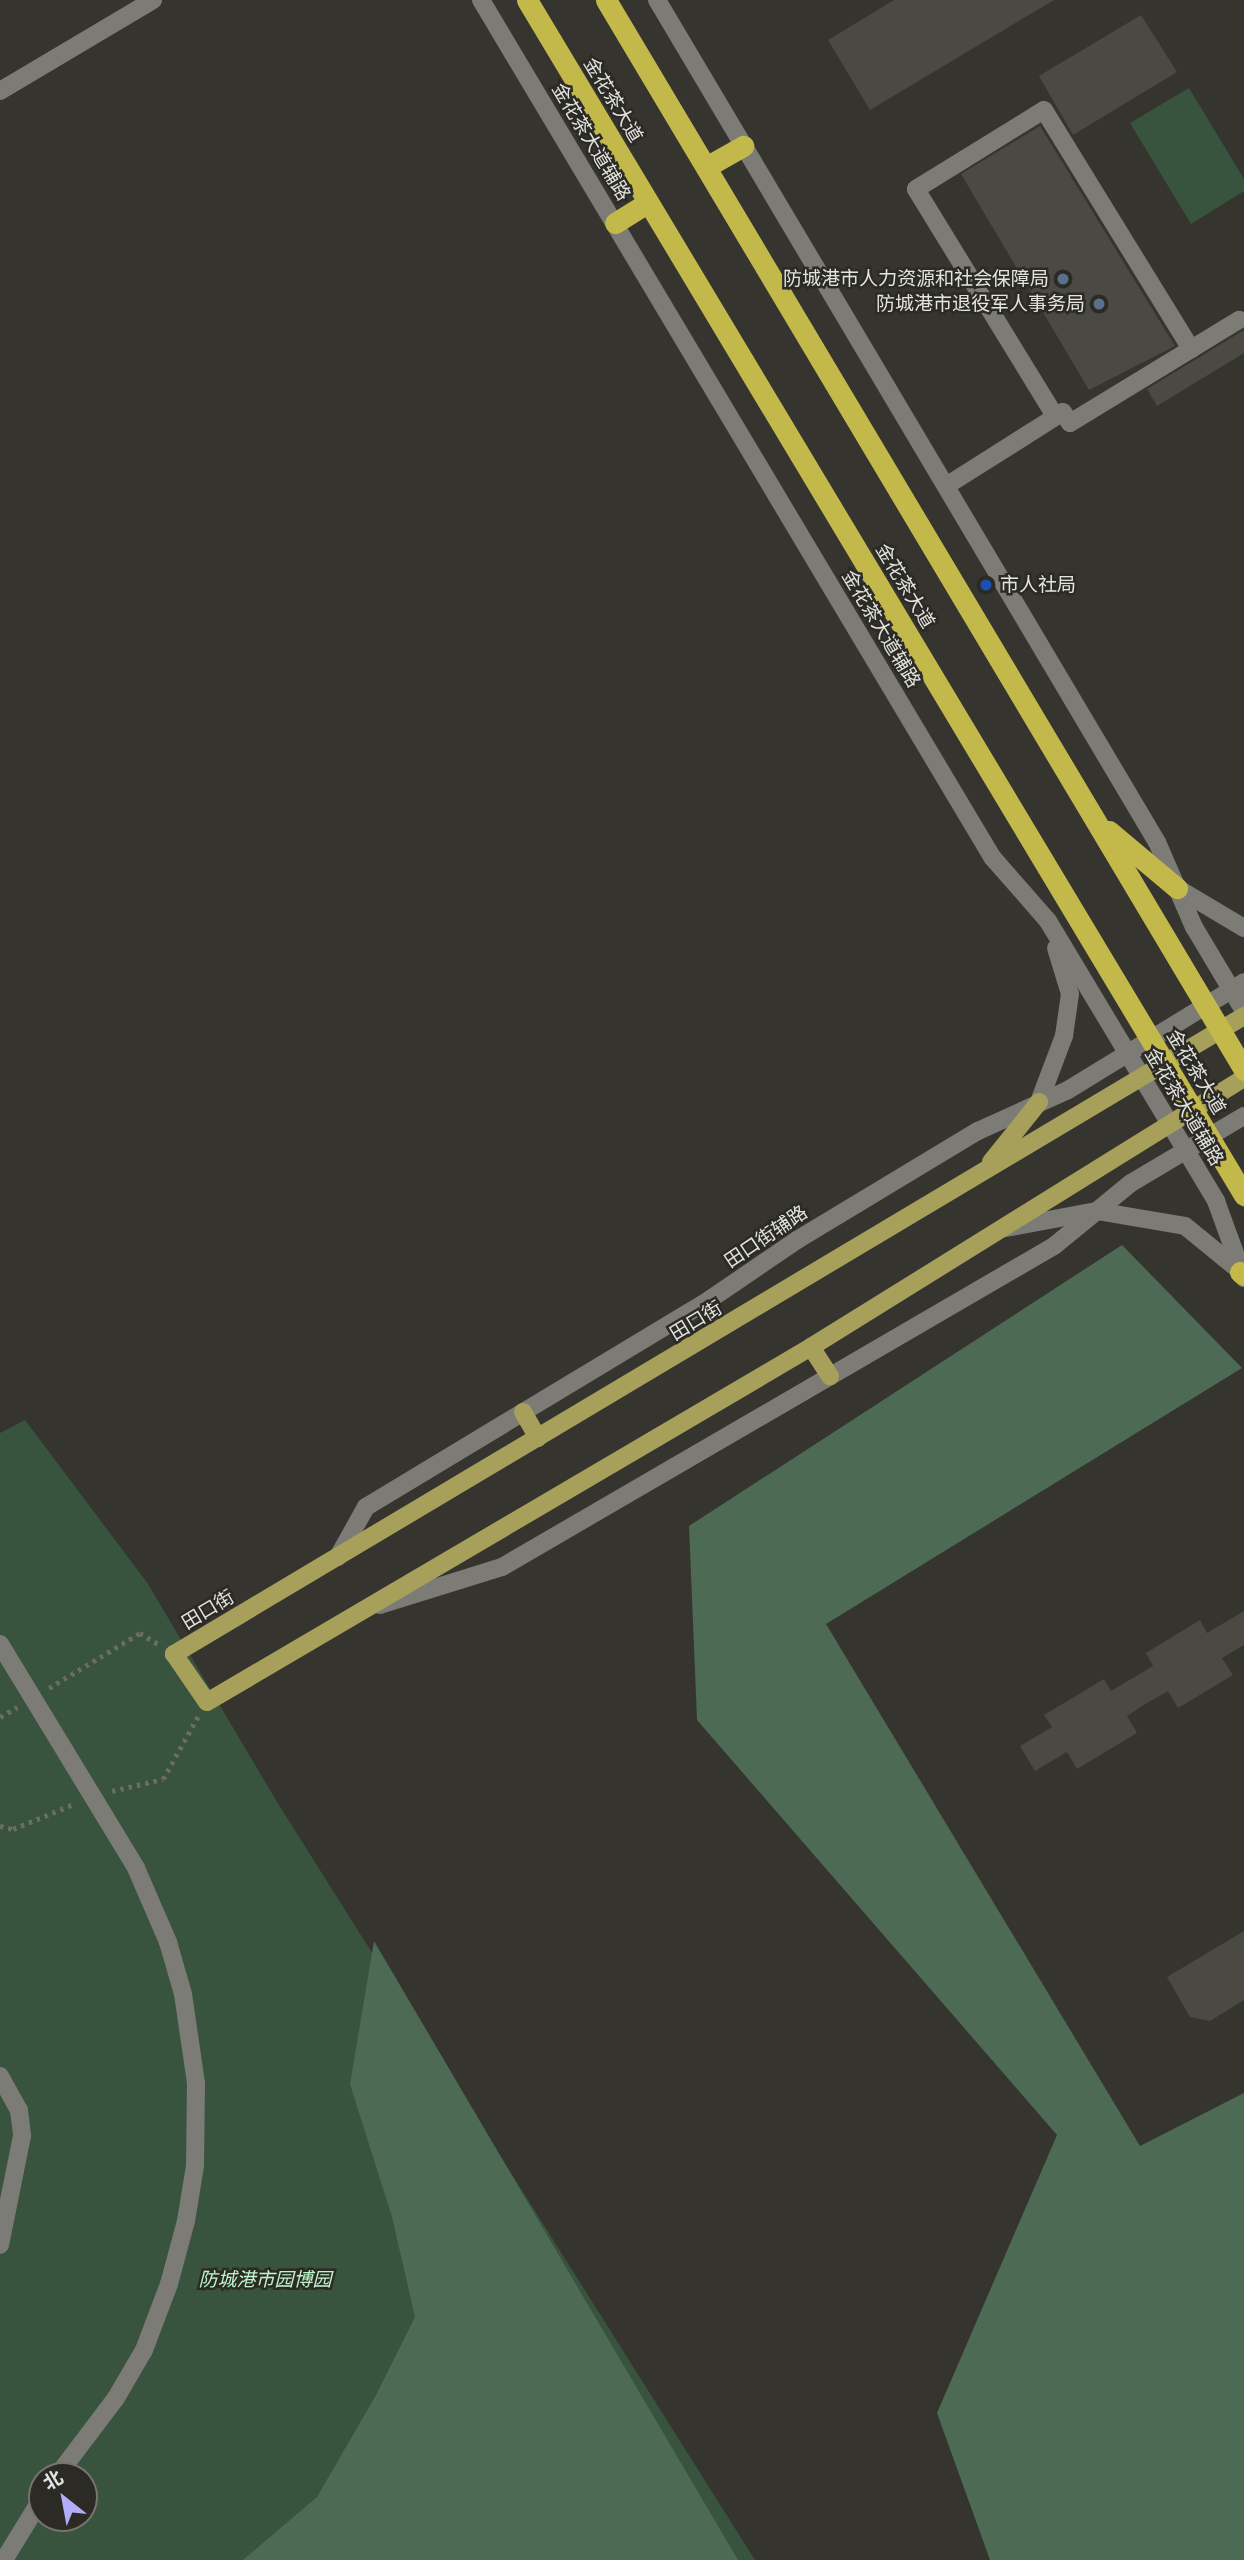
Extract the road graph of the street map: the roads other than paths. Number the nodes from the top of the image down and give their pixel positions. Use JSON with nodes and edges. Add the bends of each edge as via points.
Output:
{"nodes":[{"id":1,"x":153,"y":0,"type":"edge"},
{"id":2,"x":481,"y":0,"type":"edge"},
{"id":3,"x":527,"y":0,"type":"edge"},
{"id":4,"x":606,"y":0,"type":"edge"},
{"id":5,"x":657,"y":0,"type":"edge"},
{"id":6,"x":0,"y":91,"type":"edge"},
{"id":7,"x":743,"y":146,"type":"junction"},
{"id":8,"x":706,"y":167,"type":"junction"},
{"id":9,"x":648,"y":202,"type":"junction"},
{"id":10,"x":614,"y":223,"type":"junction"},
{"id":11,"x":1239,"y":320,"type":"dead end"},
{"id":12,"x":1191,"y":349,"type":"junction"},
{"id":13,"x":1055,"y":416,"type":"junction"},
{"id":14,"x":946,"y":486,"type":"junction"},
{"id":15,"x":1097,"y":821,"type":"junction"},
{"id":16,"x":1177,"y":888,"type":"junction"},
{"id":17,"x":1048,"y":921,"type":"junction"},
{"id":18,"x":1244,"y":928,"type":"edge"},
{"id":19,"x":1238,"y":986,"type":"edge"},
{"id":20,"x":1206,"y":1005,"type":"junction"},
{"id":21,"x":1244,"y":1014,"type":"edge"},
{"id":22,"x":1221,"y":1030,"type":"junction"},
{"id":23,"x":1150,"y":1039,"type":"junction"},
{"id":24,"x":1127,"y":1053,"type":"junction"},
{"id":25,"x":1164,"y":1063,"type":"junction"},
{"id":26,"x":1244,"y":1070,"type":"edge"},
{"id":27,"x":1141,"y":1076,"type":"junction"},
{"id":28,"x":1244,"y":1078,"type":"edge"},
{"id":29,"x":1039,"y":1102,"type":"junction"},
{"id":30,"x":1192,"y":1109,"type":"junction"},
{"id":31,"x":1244,"y":1116,"type":"edge"},
{"id":32,"x":1169,"y":1124,"type":"junction"},
{"id":33,"x":1209,"y":1137,"type":"junction"},
{"id":34,"x":1186,"y":1151,"type":"junction"},
{"id":35,"x":973,"y":1180,"type":"junction"},
{"id":36,"x":1244,"y":1195,"type":"edge"},
{"id":37,"x":1097,"y":1211,"type":"junction"},
{"id":38,"x":1006,"y":1228,"type":"junction"},
{"id":39,"x":1243,"y":1275,"type":"edge"},
{"id":40,"x":811,"y":1347,"type":"junction"},
{"id":41,"x":830,"y":1376,"type":"junction"},
{"id":42,"x":523,"y":1412,"type":"junction"},
{"id":43,"x":538,"y":1438,"type":"junction"},
{"id":44,"x":338,"y":1557,"type":"junction"},
{"id":45,"x":363,"y":1610,"type":"junction"},
{"id":46,"x":0,"y":1644,"type":"edge"},
{"id":47,"x":0,"y":2076,"type":"edge"},
{"id":48,"x":0,"y":2245,"type":"edge"},
{"id":49,"x":68,"y":2462,"type":"edge"},
{"id":50,"x":28,"y":2521,"type":"edge"},
{"id":51,"x":4,"y":2560,"type":"edge"}],
"edges":[{"from":1,"to":6,"type":"street"},
{"from":2,"to":10,"type":"street","name":"金花茶大道辅路"},
{"from":3,"to":9,"type":"highway","name":"金花茶大道"},
{"from":4,"to":8,"type":"highway"},
{"from":5,"to":7,"type":"street"},
{"from":7,"to":8,"type":"highway"},
{"from":7,"to":14,"type":"street"},
{"from":8,"to":15,"type":"highway"},
{"from":9,"to":10,"type":"highway"},
{"from":9,"to":23,"type":"highway","name":"金花茶大道"},
{"from":10,"to":17,"type":"street","name":"金花茶大道辅路","via":[[992,857]]},
{"from":11,"to":12,"type":"street"},
{"from":12,"to":13,"type":"street","via":[[1070,424],[1063,412]]},
{"from":12,"to":13,"type":"street","via":[[1044,110],[916,189]]},
{"from":13,"to":14,"type":"street"},
{"from":14,"to":16,"type":"street","via":[[1157,842]]},
{"from":15,"to":16,"type":"highway"},
{"from":15,"to":20,"type":"highway"},
{"from":16,"to":18,"type":"street"},
{"from":16,"to":19,"type":"street","via":[[1194,928]]},
{"from":17,"to":24,"type":"street","name":"金花茶大道辅路"},
{"from":17,"to":29,"type":"street","via":[[1070,994],[1064,1036]]},
{"from":19,"to":20,"type":"street","name":"田口街辅路"},
{"from":19,"to":21,"type":"street"},
{"from":20,"to":22,"type":"highway"},
{"from":20,"to":23,"type":"street","name":"田口街辅路"},
{"from":21,"to":22,"type":"main road","name":"田口街"},
{"from":22,"to":25,"type":"main road","name":"田口街"},
{"from":22,"to":26,"type":"highway"},
{"from":23,"to":24,"type":"street","name":"田口街辅路"},
{"from":23,"to":25,"type":"highway","name":"金花茶大道"},
{"from":24,"to":27,"type":"street","name":"金花茶大道辅路"},
{"from":24,"to":29,"type":"street","name":"田口街辅路"},
{"from":25,"to":27,"type":"main road","name":"田口街"},
{"from":25,"to":30,"type":"highway","name":"金花茶大道"},
{"from":27,"to":32,"type":"street","name":"金花茶大道辅路"},
{"from":27,"to":35,"type":"main road","name":"田口街"},
{"from":28,"to":30,"type":"main road"},
{"from":29,"to":35,"type":"main road","via":[[1015,1137]]},
{"from":29,"to":42,"type":"street","name":"田口街辅路","via":[[922,1165]]},
{"from":30,"to":32,"type":"main road"},
{"from":30,"to":33,"type":"highway","name":"金花茶大道"},
{"from":31,"to":33,"type":"street"},
{"from":32,"to":34,"type":"street","name":"金花茶大道辅路"},
{"from":32,"to":38,"type":"main road"},
{"from":33,"to":34,"type":"street"},
{"from":33,"to":36,"type":"highway","name":"金花茶大道"},
{"from":34,"to":37,"type":"street","via":[[1131,1183]]},
{"from":34,"to":39,"type":"street","name":"金花茶大道辅路","via":[[1216,1201]]},
{"from":35,"to":43,"type":"main road","name":"田口街"},
{"from":37,"to":38,"type":"street"},
{"from":37,"to":39,"type":"street","via":[[1185,1226]]},
{"from":37,"to":41,"type":"street","via":[[1054,1246]]},
{"from":38,"to":40,"type":"main road"},
{"from":40,"to":41,"type":"main road"},
{"from":40,"to":45,"type":"main road"},
{"from":41,"to":45,"type":"street","via":[[502,1567]]},
{"from":42,"to":43,"type":"main road"},
{"from":42,"to":44,"type":"street","name":"田口街辅路","via":[[366,1507]]},
{"from":43,"to":44,"type":"main road","name":"田口街"},
{"from":44,"to":45,"type":"main road","name":"田口街","via":[[174,1654],[206,1702]]},
{"from":46,"to":49,"type":"street","via":[[136,1868],[168,1942],[183,1994],[196,2083],[195,2165],[173,2272],[144,2350],[116,2398]]},
{"from":47,"to":48,"type":"street","via":[[19,2110],[22,2136]]},
{"from":50,"to":51,"type":"street"}]}
